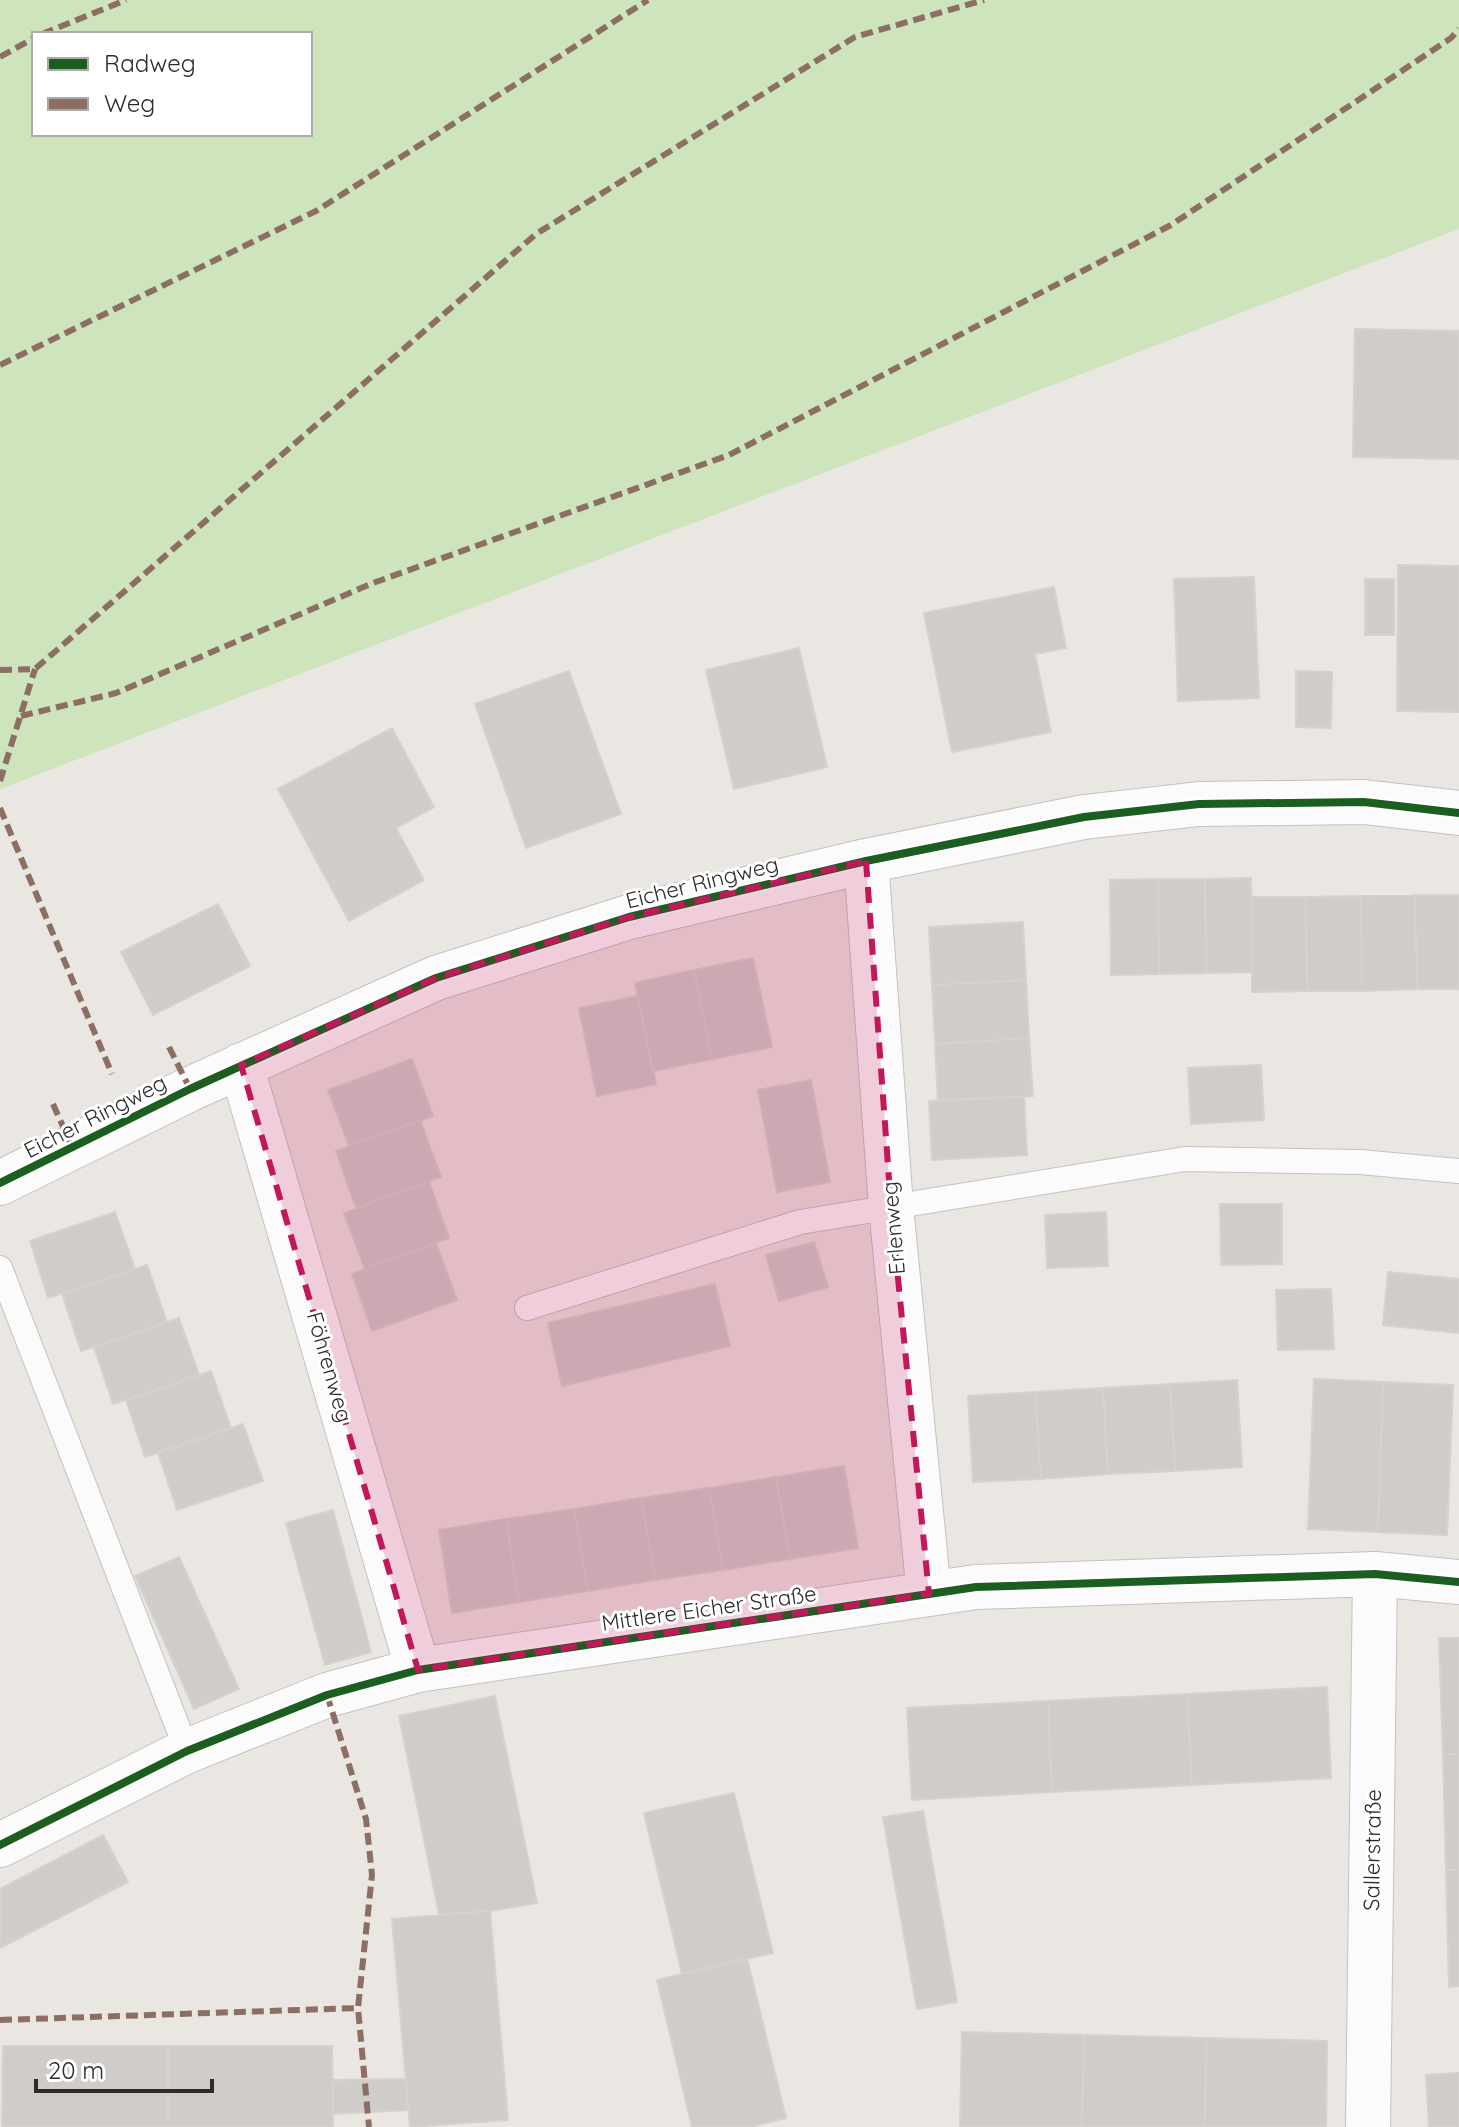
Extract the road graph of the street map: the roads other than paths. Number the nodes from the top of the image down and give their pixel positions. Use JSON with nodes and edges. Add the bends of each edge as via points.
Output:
{"nodes":[{"id":1,"x":1459,"y":813,"type":"edge"},
{"id":2,"x":866,"y":861,"type":"junction"},
{"id":3,"x":241,"y":1065,"type":"junction"},
{"id":4,"x":1459,"y":1171,"type":"edge"},
{"id":5,"x":0,"y":1183,"type":"edge"},
{"id":6,"x":891,"y":1207,"type":"junction"},
{"id":7,"x":0,"y":1268,"type":"edge"},
{"id":8,"x":527,"y":1308,"type":"dead end"},
{"id":9,"x":1375,"y":1574,"type":"junction"},
{"id":10,"x":1459,"y":1582,"type":"edge"},
{"id":11,"x":929,"y":1594,"type":"junction"},
{"id":12,"x":418,"y":1670,"type":"junction"},
{"id":13,"x":187,"y":1751,"type":"junction"},
{"id":14,"x":0,"y":1845,"type":"edge"},
{"id":15,"x":1368,"y":2127,"type":"edge"}],
"edges":[{"from":1,"to":2,"type":"street","name":"Eicher Ringweg","via":[[1364,802],[1199,804],[1084,817]]},
{"from":2,"to":3,"type":"street","name":"Eicher Ringweg","via":[[629,917],[436,978]]},
{"from":2,"to":6,"type":"street","name":"Erlenweg"},
{"from":3,"to":5,"type":"street","name":"Eicher Ringweg"},
{"from":3,"to":12,"type":"street","name":"Föhrenweg"},
{"from":4,"to":6,"type":"lane","via":[[1360,1162],[1185,1159]]},
{"from":6,"to":8,"type":"lane","via":[[800,1222]]},
{"from":6,"to":11,"type":"street","name":"Erlenweg"},
{"from":7,"to":13,"type":"lane"},
{"from":9,"to":10,"type":"street","name":"Mittlere Eicher Straße"},
{"from":9,"to":11,"type":"street","name":"Mittlere Eicher Straße","via":[[976,1587]]},
{"from":9,"to":15,"type":"street","name":"Sallerstraße"},
{"from":11,"to":12,"type":"street","name":"Mittlere Eicher Straße"},
{"from":12,"to":13,"type":"street","name":"Mittlere Eicher Straße","via":[[327,1695]]},
{"from":13,"to":14,"type":"street","name":"Mittlere Eicher Straße"}]}
